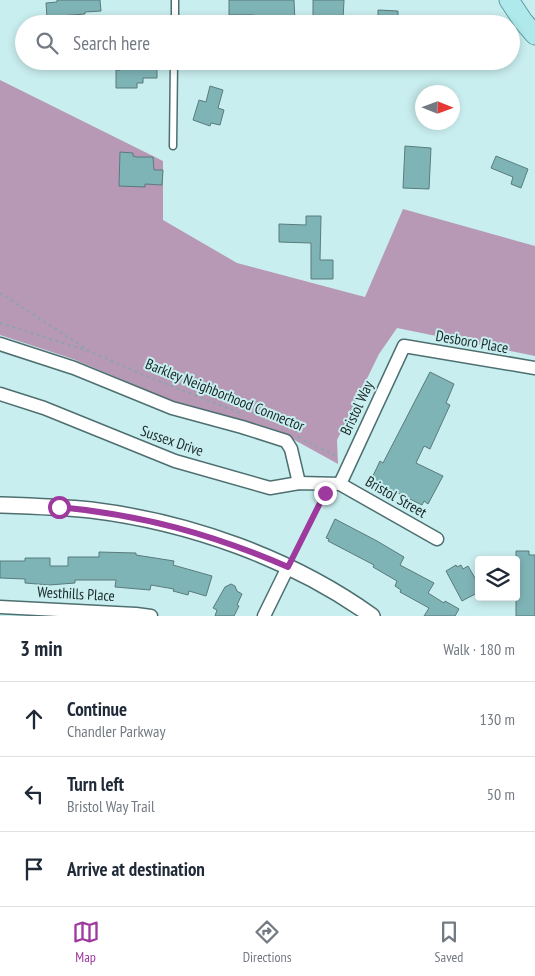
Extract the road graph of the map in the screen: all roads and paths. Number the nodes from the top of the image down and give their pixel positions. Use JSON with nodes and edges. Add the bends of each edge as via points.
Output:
{"nodes":[{"id":1,"x":175,"y":0,"type":"edge"},
{"id":2,"x":509,"y":0,"type":"edge"},
{"id":3,"x":175,"y":15,"type":"edge"},
{"id":4,"x":519,"y":15,"type":"edge"},
{"id":5,"x":520,"y":16,"type":"edge"},
{"id":6,"x":535,"y":35,"type":"edge"},
{"id":7,"x":174,"y":70,"type":"edge"},
{"id":8,"x":173,"y":146,"type":"dead end"},
{"id":9,"x":0,"y":293,"type":"edge"},
{"id":10,"x":0,"y":323,"type":"edge"},
{"id":11,"x":0,"y":344,"type":"edge"},
{"id":12,"x":404,"y":346,"type":"joint"},
{"id":13,"x":91,"y":352,"type":"junction"},
{"id":14,"x":535,"y":368,"type":"edge"},
{"id":15,"x":0,"y":394,"type":"edge"},
{"id":16,"x":244,"y":414,"type":"dead end"},
{"id":17,"x":298,"y":436,"type":"dead end"},
{"id":18,"x":349,"y":463,"type":"junction"},
{"id":19,"x":299,"y":483,"type":"junction"},
{"id":20,"x":340,"y":484,"type":"junction"},
{"id":21,"x":0,"y":505,"type":"edge"},
{"id":22,"x":436,"y":539,"type":"dead end"},
{"id":23,"x":288,"y":567,"type":"junction"},
{"id":24,"x":0,"y":607,"type":"edge"},
{"id":25,"x":151,"y":616,"type":"edge"},
{"id":26,"x":264,"y":616,"type":"edge"},
{"id":27,"x":372,"y":616,"type":"edge"}],
"edges":[{"from":1,"to":3,"type":"lane"},
{"from":2,"to":4,"type":"main road"},
{"from":5,"to":6,"type":"main road"},
{"from":7,"to":8,"type":"lane"},
{"from":9,"to":13,"type":"path","name":"Barkley Neighborhood Connector"},
{"from":10,"to":13,"type":"path","name":"Barkley Neighborhood Connector"},
{"from":11,"to":19,"type":"street","via":[[74,368],[172,408],[286,442],[291,449]]},
{"from":12,"to":14,"type":"street","name":"Desboro Place"},
{"from":12,"to":18,"type":"street","name":"Bristol Way"},
{"from":13,"to":16,"type":"path","name":"Barkley Neighborhood Connector"},
{"from":15,"to":19,"type":"street","name":"Sussex Drive","via":[[44,408],[174,461],[270,488]]},
{"from":17,"to":18,"type":"path","name":"Barkley Neighborhood Connector"},
{"from":18,"to":20,"type":"street","name":"Bristol Way"},
{"from":19,"to":20,"type":"street","name":"Sussex Drive"},
{"from":20,"to":22,"type":"street","name":"Bristol Street"},
{"from":20,"to":23,"type":"path","via":[[325,493]]},
{"from":21,"to":23,"type":"street","via":[[92,510],[168,524]]},
{"from":23,"to":26,"type":"street"},
{"from":23,"to":27,"type":"street"},
{"from":24,"to":25,"type":"street","name":"Westhills Place"}]}
